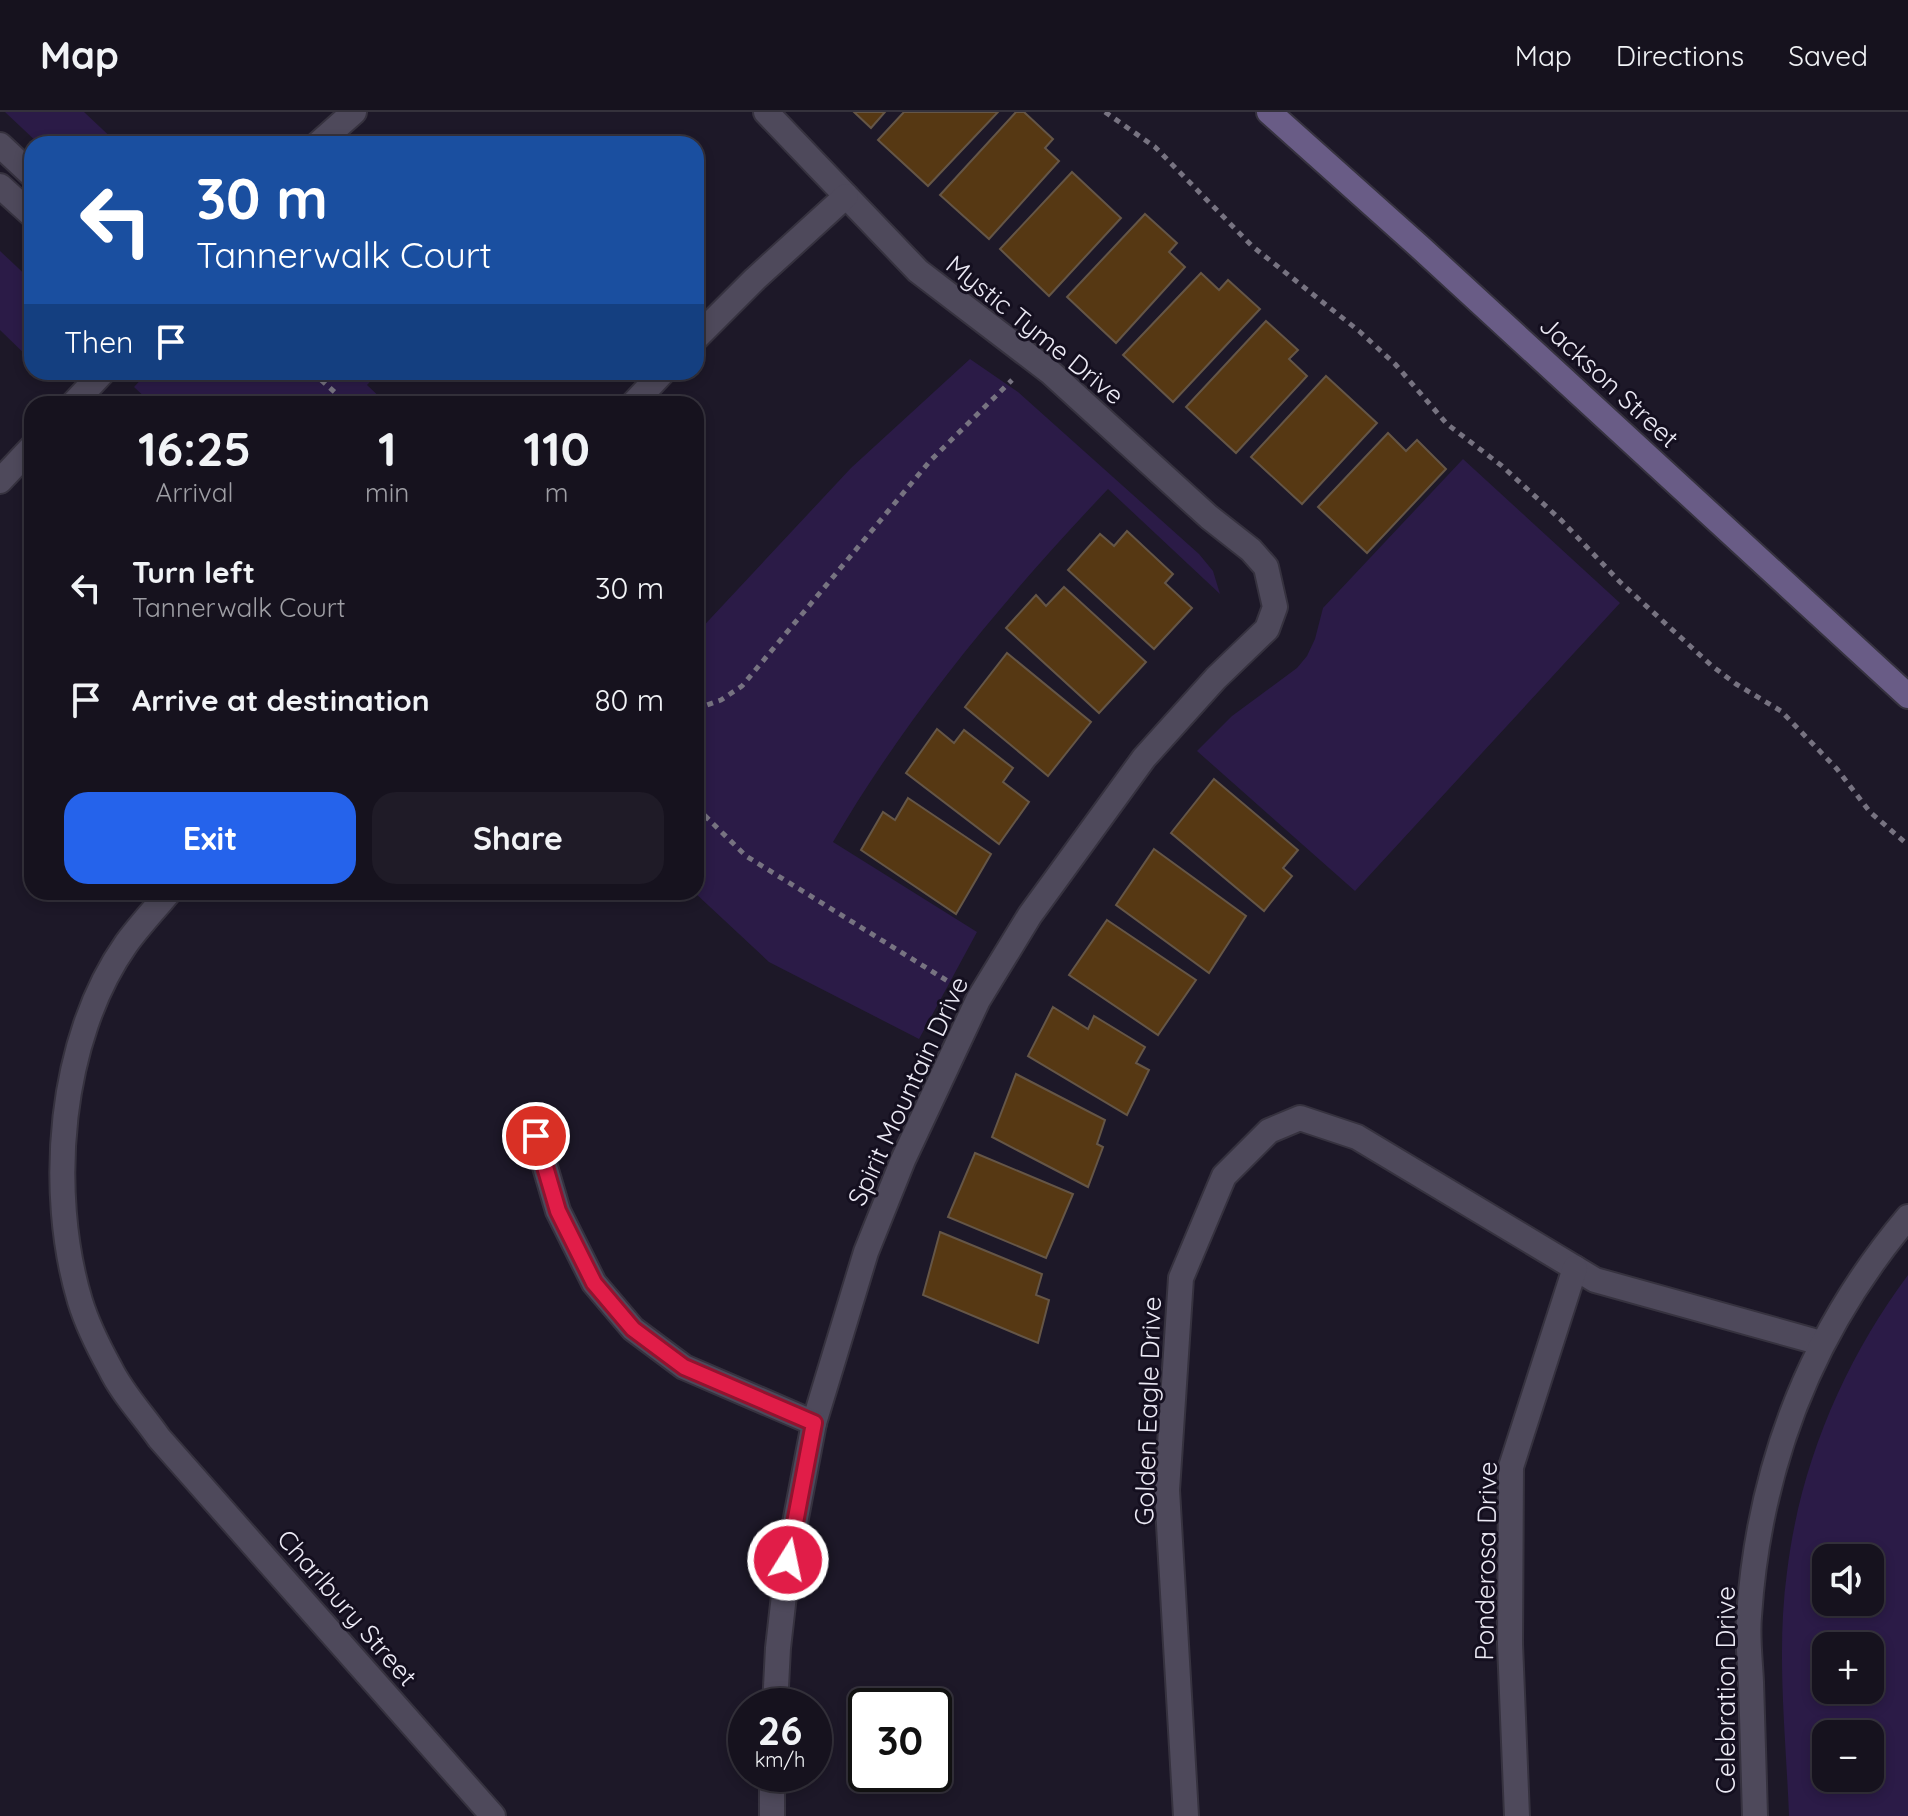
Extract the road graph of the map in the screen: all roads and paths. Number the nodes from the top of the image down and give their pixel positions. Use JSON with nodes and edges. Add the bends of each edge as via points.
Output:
{"nodes":[{"id":1,"x":354,"y":112,"type":"edge"},
{"id":2,"x":766,"y":112,"type":"edge"},
{"id":3,"x":1105,"y":112,"type":"edge"},
{"id":4,"x":1269,"y":112,"type":"edge"},
{"id":5,"x":327,"y":136,"type":"edge"},
{"id":6,"x":0,"y":145,"type":"edge"},
{"id":7,"x":24,"y":168,"type":"edge"},
{"id":8,"x":0,"y":186,"type":"edge"},
{"id":9,"x":846,"y":196,"type":"junction"},
{"id":10,"x":24,"y":208,"type":"edge"},
{"id":11,"x":704,"y":330,"type":"edge"},
{"id":12,"x":96,"y":380,"type":"edge"},
{"id":13,"x":321,"y":380,"type":"edge"},
{"id":14,"x":656,"y":380,"type":"edge"},
{"id":15,"x":1007,"y":385,"type":"dead end"},
{"id":16,"x":80,"y":396,"type":"edge"},
{"id":17,"x":339,"y":396,"type":"edge"},
{"id":18,"x":640,"y":396,"type":"edge"},
{"id":19,"x":24,"y":456,"type":"edge"},
{"id":20,"x":0,"y":481,"type":"edge"},
{"id":21,"x":1272,"y":586,"type":"joint"},
{"id":22,"x":1908,"y":696,"type":"edge"},
{"id":23,"x":704,"y":706,"type":"edge"},
{"id":24,"x":704,"y":815,"type":"edge"},
{"id":25,"x":1908,"y":845,"type":"edge"},
{"id":26,"x":162,"y":900,"type":"edge"},
{"id":27,"x":949,"y":982,"type":"dead end"},
{"id":28,"x":536,"y":1136,"type":"dead end"},
{"id":29,"x":1908,"y":1217,"type":"edge"},
{"id":30,"x":1575,"y":1268,"type":"junction"},
{"id":31,"x":1821,"y":1343,"type":"junction"},
{"id":32,"x":814,"y":1423,"type":"junction"},
{"id":33,"x":776,"y":1688,"type":"edge"},
{"id":34,"x":772,"y":1792,"type":"edge"},
{"id":35,"x":493,"y":1816,"type":"edge"},
{"id":36,"x":772,"y":1816,"type":"edge"},
{"id":37,"x":1186,"y":1816,"type":"edge"},
{"id":38,"x":1517,"y":1816,"type":"edge"},
{"id":39,"x":1755,"y":1816,"type":"edge"}],
"edges":[{"from":1,"to":5,"type":"street"},
{"from":2,"to":9,"type":"street","name":"Mystic Tyme Drive"},
{"from":3,"to":25,"type":"path","via":[[1155,147],[1261,254],[1359,331],[1447,424],[1561,520],[1701,657],[1781,711],[1870,812]]},
{"from":4,"to":22,"type":"main road","name":"Jackson Street"},
{"from":6,"to":7,"type":"street"},
{"from":8,"to":10,"type":"street"},
{"from":9,"to":11,"type":"street"},
{"from":9,"to":21,"type":"street","name":"Mystic Tyme Drive","via":[[918,271],[1050,372],[1251,550],[1266,567]]},
{"from":12,"to":16,"type":"street"},
{"from":13,"to":17,"type":"path"},
{"from":14,"to":18,"type":"street"},
{"from":15,"to":23,"type":"path","via":[[930,461],[742,686]]},
{"from":19,"to":20,"type":"street"},
{"from":21,"to":32,"type":"street","name":"Spirit Mountain Drive","via":[[1275,607],[1267,629],[1144,758],[1030,915],[978,1000],[866,1252]]},
{"from":24,"to":27,"type":"path","via":[[746,856]]},
{"from":26,"to":35,"type":"street","name":"Charlbury Street","via":[[125,945],[93,1006],[71,1077],[62,1152],[64,1223],[80,1302],[111,1371],[159,1438]]},
{"from":28,"to":32,"type":"street","via":[[558,1211],[594,1283],[633,1329],[684,1367]]},
{"from":29,"to":31,"type":"street","name":"Celebration Drive"},
{"from":30,"to":31,"type":"street","via":[[1595,1280]]},
{"from":30,"to":37,"type":"street","name":"Golden Eagle Drive","via":[[1357,1137],[1300,1118],[1269,1131],[1224,1176],[1181,1278],[1167,1490]]},
{"from":30,"to":38,"type":"street","name":"Ponderosa Drive","via":[[1511,1467],[1510,1644]]},
{"from":31,"to":39,"type":"street","name":"Celebration Drive","via":[[1794,1404],[1756,1550],[1749,1618]]},
{"from":32,"to":33,"type":"street","name":"Spirit Mountain Drive","via":[[788,1560]]},
{"from":34,"to":36,"type":"street"}]}
